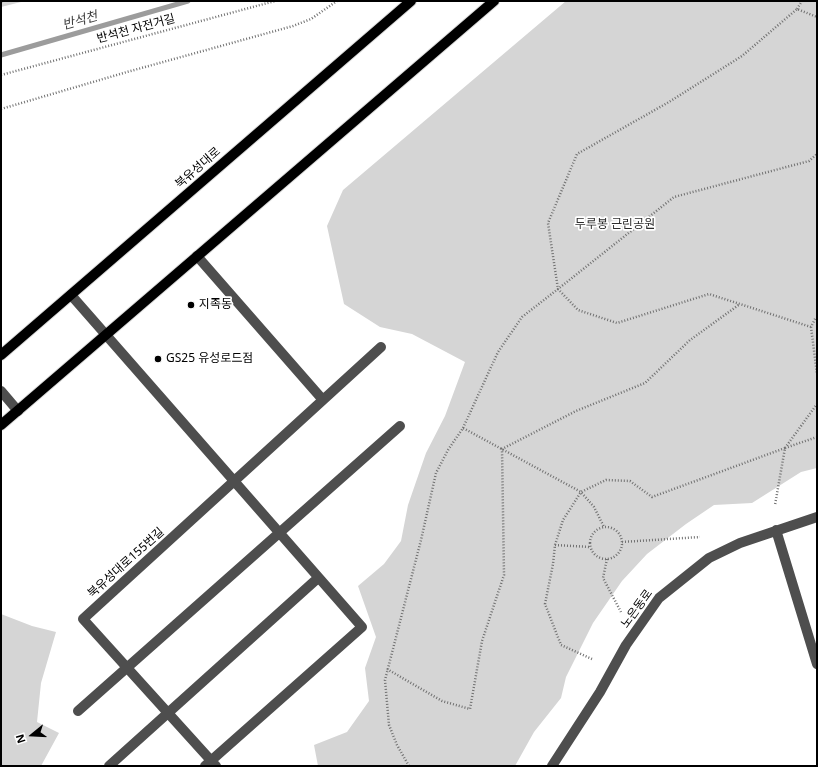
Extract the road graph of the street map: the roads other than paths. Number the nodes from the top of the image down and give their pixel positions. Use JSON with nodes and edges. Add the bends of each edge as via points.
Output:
{"nodes":[{"id":1,"x":411,"y":1,"type":"edge"},
{"id":2,"x":494,"y":1,"type":"edge"},
{"id":3,"x":197,"y":256,"type":"junction"},
{"id":4,"x":70,"y":295,"type":"junction"},
{"id":5,"x":105,"y":335,"type":"junction"},
{"id":6,"x":381,"y":347,"type":"dead end"},
{"id":7,"x":1,"y":355,"type":"edge"},
{"id":8,"x":1,"y":391,"type":"edge"},
{"id":9,"x":324,"y":400,"type":"junction"},
{"id":10,"x":18,"y":411,"type":"junction"},
{"id":11,"x":1,"y":425,"type":"edge"},
{"id":12,"x":400,"y":426,"type":"dead end"},
{"id":13,"x":234,"y":482,"type":"junction"},
{"id":14,"x":817,"y":517,"type":"edge"},
{"id":15,"x":776,"y":530,"type":"junction"},
{"id":16,"x":279,"y":533,"type":"junction"},
{"id":17,"x":318,"y":578,"type":"junction"},
{"id":18,"x":817,"y":664,"type":"edge"},
{"id":19,"x":127,"y":668,"type":"junction"},
{"id":20,"x":78,"y":711,"type":"dead end"},
{"id":21,"x":168,"y":713,"type":"junction"},
{"id":22,"x":210,"y":764,"type":"edge"},
{"id":23,"x":109,"y":766,"type":"edge"},
{"id":24,"x":552,"y":766,"type":"edge"}],
"edges":[{"from":1,"to":4,"type":"main road","name":"북유성대로"},
{"from":2,"to":3,"type":"main road"},
{"from":3,"to":5,"type":"main road"},
{"from":3,"to":9,"type":"street"},
{"from":4,"to":5,"type":"street","name":"북유성대로155번길"},
{"from":4,"to":7,"type":"main road","name":"북유성대로"},
{"from":5,"to":10,"type":"main road"},
{"from":5,"to":13,"type":"street","name":"북유성대로155번길"},
{"from":6,"to":9,"type":"street","name":"북유성대로155번길"},
{"from":8,"to":10,"type":"street"},
{"from":9,"to":13,"type":"street","name":"북유성대로155번길"},
{"from":10,"to":11,"type":"main road"},
{"from":12,"to":16,"type":"street"},
{"from":13,"to":16,"type":"street","name":"북유성대로155번길"},
{"from":13,"to":19,"type":"street","name":"북유성대로155번길","via":[[83,619]]},
{"from":14,"to":15,"type":"street","name":"노은동로"},
{"from":15,"to":18,"type":"street"},
{"from":15,"to":24,"type":"street","name":"노은동로","via":[[709,558],[659,598],[626,645],[600,692]]},
{"from":16,"to":17,"type":"street","name":"북유성대로155번길"},
{"from":16,"to":19,"type":"street"},
{"from":17,"to":21,"type":"street"},
{"from":17,"to":22,"type":"street","name":"북유성대로155번길","via":[[362,628]]},
{"from":19,"to":20,"type":"street"},
{"from":19,"to":21,"type":"street","name":"북유성대로155번길"},
{"from":21,"to":22,"type":"street","name":"북유성대로155번길"},
{"from":21,"to":23,"type":"street"}]}
